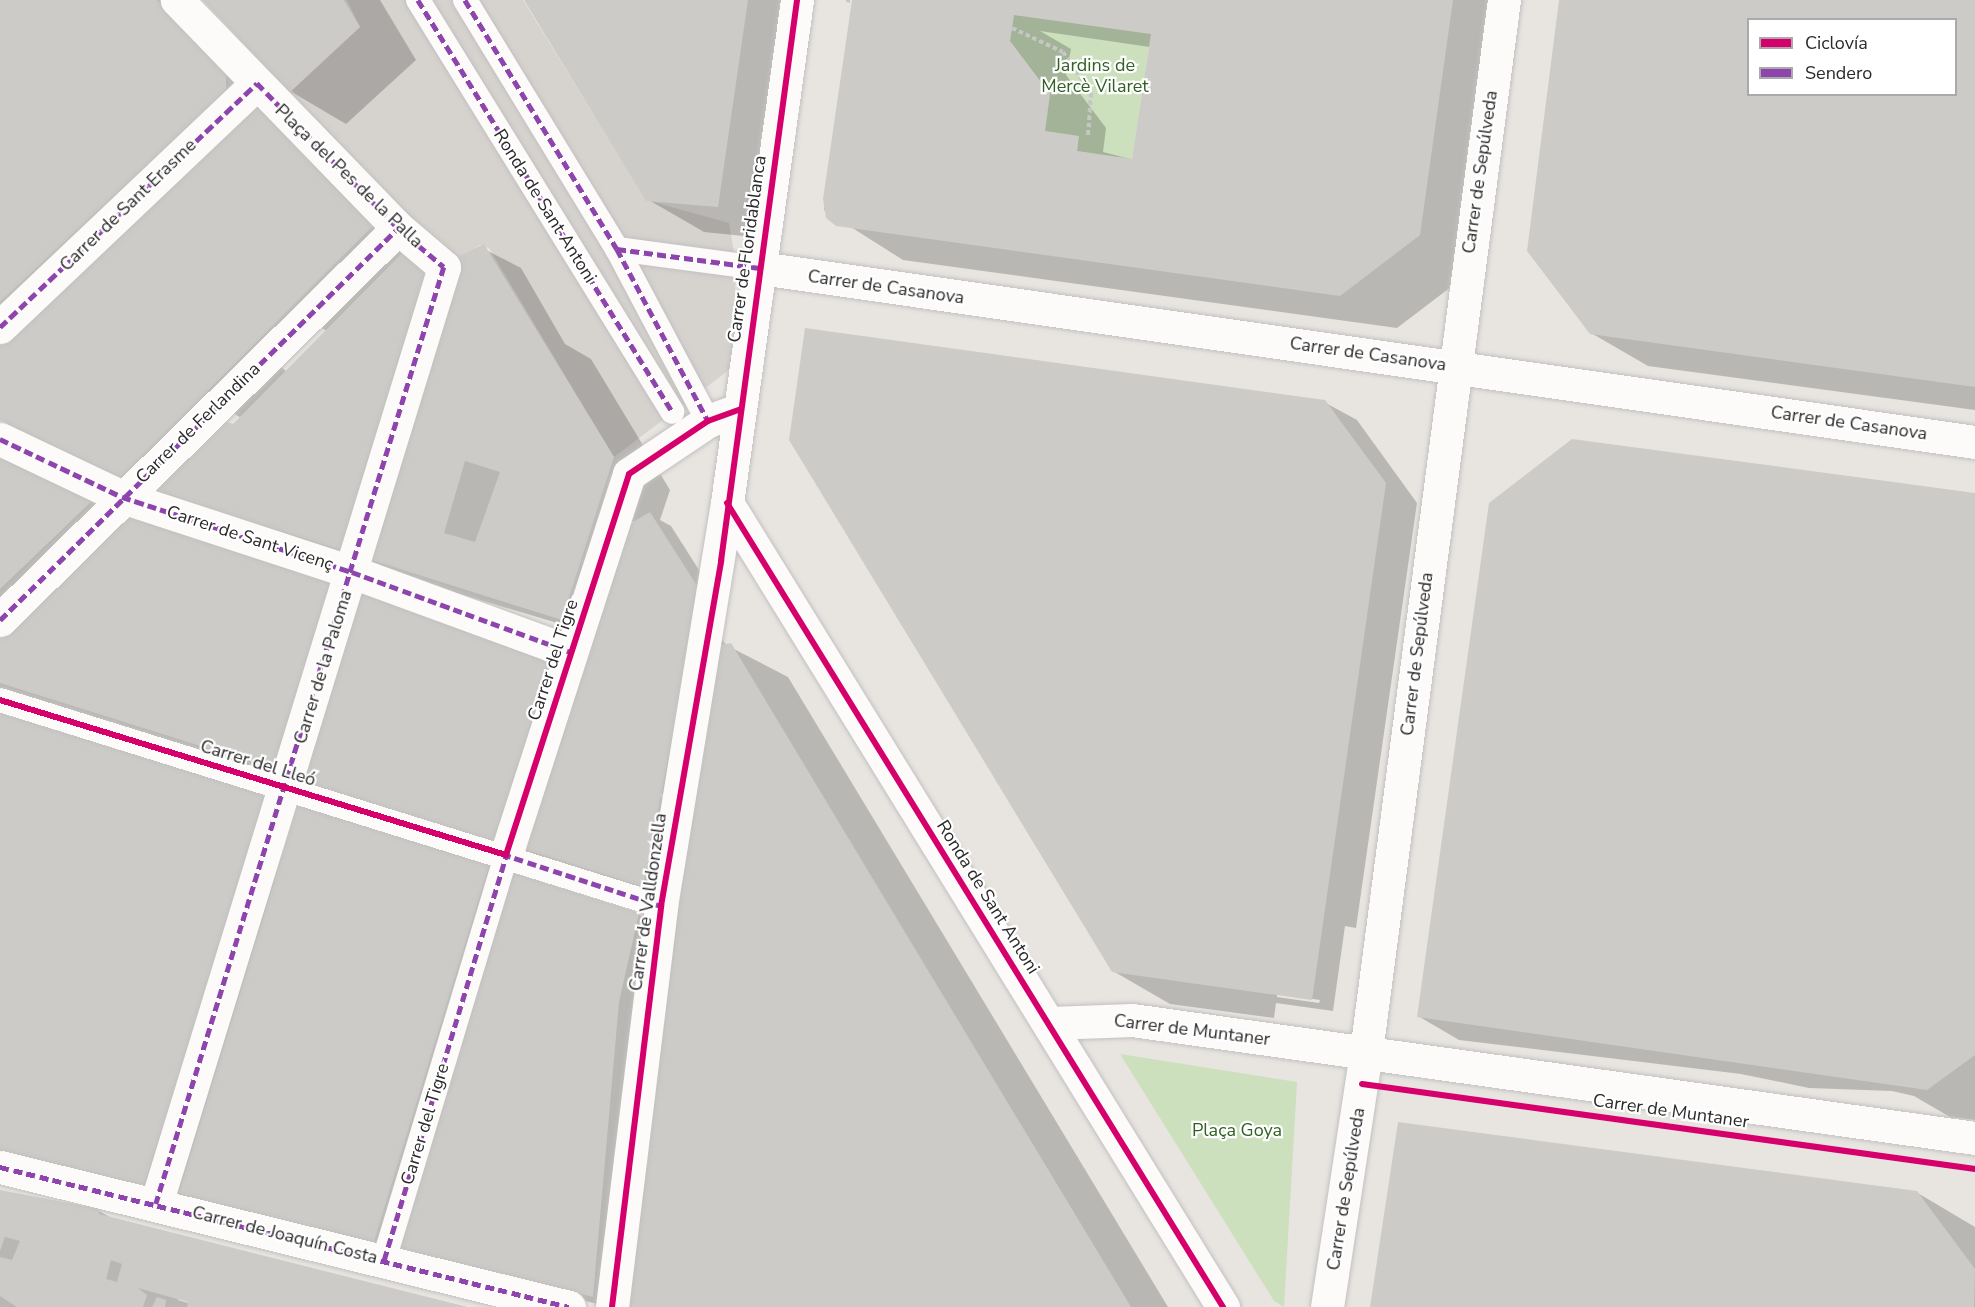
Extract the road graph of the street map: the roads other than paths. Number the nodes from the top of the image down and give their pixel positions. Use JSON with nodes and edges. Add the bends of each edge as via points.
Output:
{"nodes":[{"id":1,"x":177,"y":0,"type":"edge"},
{"id":2,"x":418,"y":0,"type":"edge"},
{"id":3,"x":465,"y":0,"type":"edge"},
{"id":4,"x":797,"y":0,"type":"edge"},
{"id":5,"x":1504,"y":0,"type":"edge"},
{"id":6,"x":257,"y":83,"type":"junction"},
{"id":7,"x":398,"y":228,"type":"junction"},
{"id":8,"x":617,"y":249,"type":"junction"},
{"id":9,"x":444,"y":267,"type":"joint"},
{"id":10,"x":760,"y":268,"type":"junction"},
{"id":11,"x":0,"y":327,"type":"edge"},
{"id":12,"x":1452,"y":366,"type":"junction"},
{"id":13,"x":739,"y":410,"type":"junction"},
{"id":14,"x":672,"y":412,"type":"dead end"},
{"id":15,"x":708,"y":422,"type":"junction"},
{"id":16,"x":0,"y":439,"type":"edge"},
{"id":17,"x":1975,"y":442,"type":"edge"},
{"id":18,"x":122,"y":497,"type":"junction"},
{"id":19,"x":727,"y":503,"type":"junction"},
{"id":20,"x":352,"y":572,"type":"junction"},
{"id":21,"x":0,"y":620,"type":"edge"},
{"id":22,"x":571,"y":652,"type":"junction"},
{"id":23,"x":0,"y":700,"type":"edge"},
{"id":24,"x":287,"y":787,"type":"junction"},
{"id":25,"x":507,"y":855,"type":"junction"},
{"id":26,"x":661,"y":906,"type":"junction"},
{"id":27,"x":1050,"y":1023,"type":"junction"},
{"id":28,"x":1366,"y":1052,"type":"junction"},
{"id":29,"x":1975,"y":1138,"type":"edge"},
{"id":30,"x":0,"y":1167,"type":"edge"},
{"id":31,"x":156,"y":1204,"type":"junction"},
{"id":32,"x":384,"y":1260,"type":"junction"},
{"id":33,"x":569,"y":1307,"type":"edge"},
{"id":34,"x":612,"y":1307,"type":"edge"},
{"id":35,"x":1223,"y":1307,"type":"edge"},
{"id":36,"x":1327,"y":1307,"type":"edge"}],
"edges":[{"from":1,"to":6,"type":"street","name":"Plaça del Pes de la Palla"},
{"from":2,"to":14,"type":"street","name":"Ronda de Sant Antoni"},
{"from":3,"to":8,"type":"street","name":"Ronda de Sant Antoni"},
{"from":4,"to":10,"type":"street","name":"Carrer de Floridablanca"},
{"from":5,"to":12,"type":"street","name":"Carrer de Sepúlveda"},
{"from":6,"to":7,"type":"street","name":"Plaça del Pes de la Palla"},
{"from":6,"to":11,"type":"street","name":"Carrer de Sant Erasme"},
{"from":7,"to":9,"type":"street","name":"Plaça del Pes de la Palla"},
{"from":7,"to":18,"type":"street","name":"Carrer de Ferlandina"},
{"from":8,"to":10,"type":"street"},
{"from":8,"to":15,"type":"street","name":"Ronda de Sant Antoni"},
{"from":9,"to":20,"type":"street","name":"Carrer de la Paloma"},
{"from":10,"to":12,"type":"street","name":"Carrer de Casanova"},
{"from":10,"to":13,"type":"street","name":"Carrer de Floridablanca"},
{"from":12,"to":17,"type":"street","name":"Carrer de Casanova"},
{"from":12,"to":28,"type":"street","name":"Carrer de Sepúlveda"},
{"from":13,"to":15,"type":"street"},
{"from":13,"to":19,"type":"street","name":"Carrer de Floridablanca"},
{"from":15,"to":22,"type":"street","name":"Carrer del Tigre","via":[[629,474]]},
{"from":16,"to":18,"type":"street","name":"Carrer de Sant Vicenç"},
{"from":18,"to":20,"type":"street","name":"Carrer de Sant Vicenç"},
{"from":18,"to":21,"type":"street","name":"Carrer de Ferlandina"},
{"from":19,"to":26,"type":"street","name":"Carrer de Valldonzella"},
{"from":19,"to":27,"type":"street","name":"Ronda de Sant Antoni"},
{"from":20,"to":22,"type":"street","name":"Carrer de Sant Vicenç"},
{"from":20,"to":24,"type":"street","name":"Carrer de la Paloma"},
{"from":22,"to":25,"type":"street","name":"Carrer del Tigre"},
{"from":23,"to":24,"type":"street","name":"Carrer del Lleó"},
{"from":24,"to":25,"type":"street","name":"Carrer del Lleó"},
{"from":24,"to":31,"type":"street","name":"Carrer de la Paloma"},
{"from":25,"to":26,"type":"street","name":"Carrer del Lleó"},
{"from":25,"to":32,"type":"street","name":"Carrer del Tigre"},
{"from":26,"to":34,"type":"street","name":"Carrer de Valldonzella"},
{"from":27,"to":28,"type":"street","name":"Carrer de Muntaner","via":[[1132,1020]]},
{"from":27,"to":35,"type":"street","name":"Ronda de Sant Antoni"},
{"from":28,"to":29,"type":"street","name":"Carrer de Muntaner"},
{"from":28,"to":36,"type":"street","name":"Carrer de Sepúlveda"},
{"from":30,"to":31,"type":"street","name":"Carrer de Joaquín Costa"},
{"from":31,"to":32,"type":"street","name":"Carrer de Joaquín Costa"},
{"from":32,"to":33,"type":"street","name":"Carrer de Joaquín Costa"}]}
